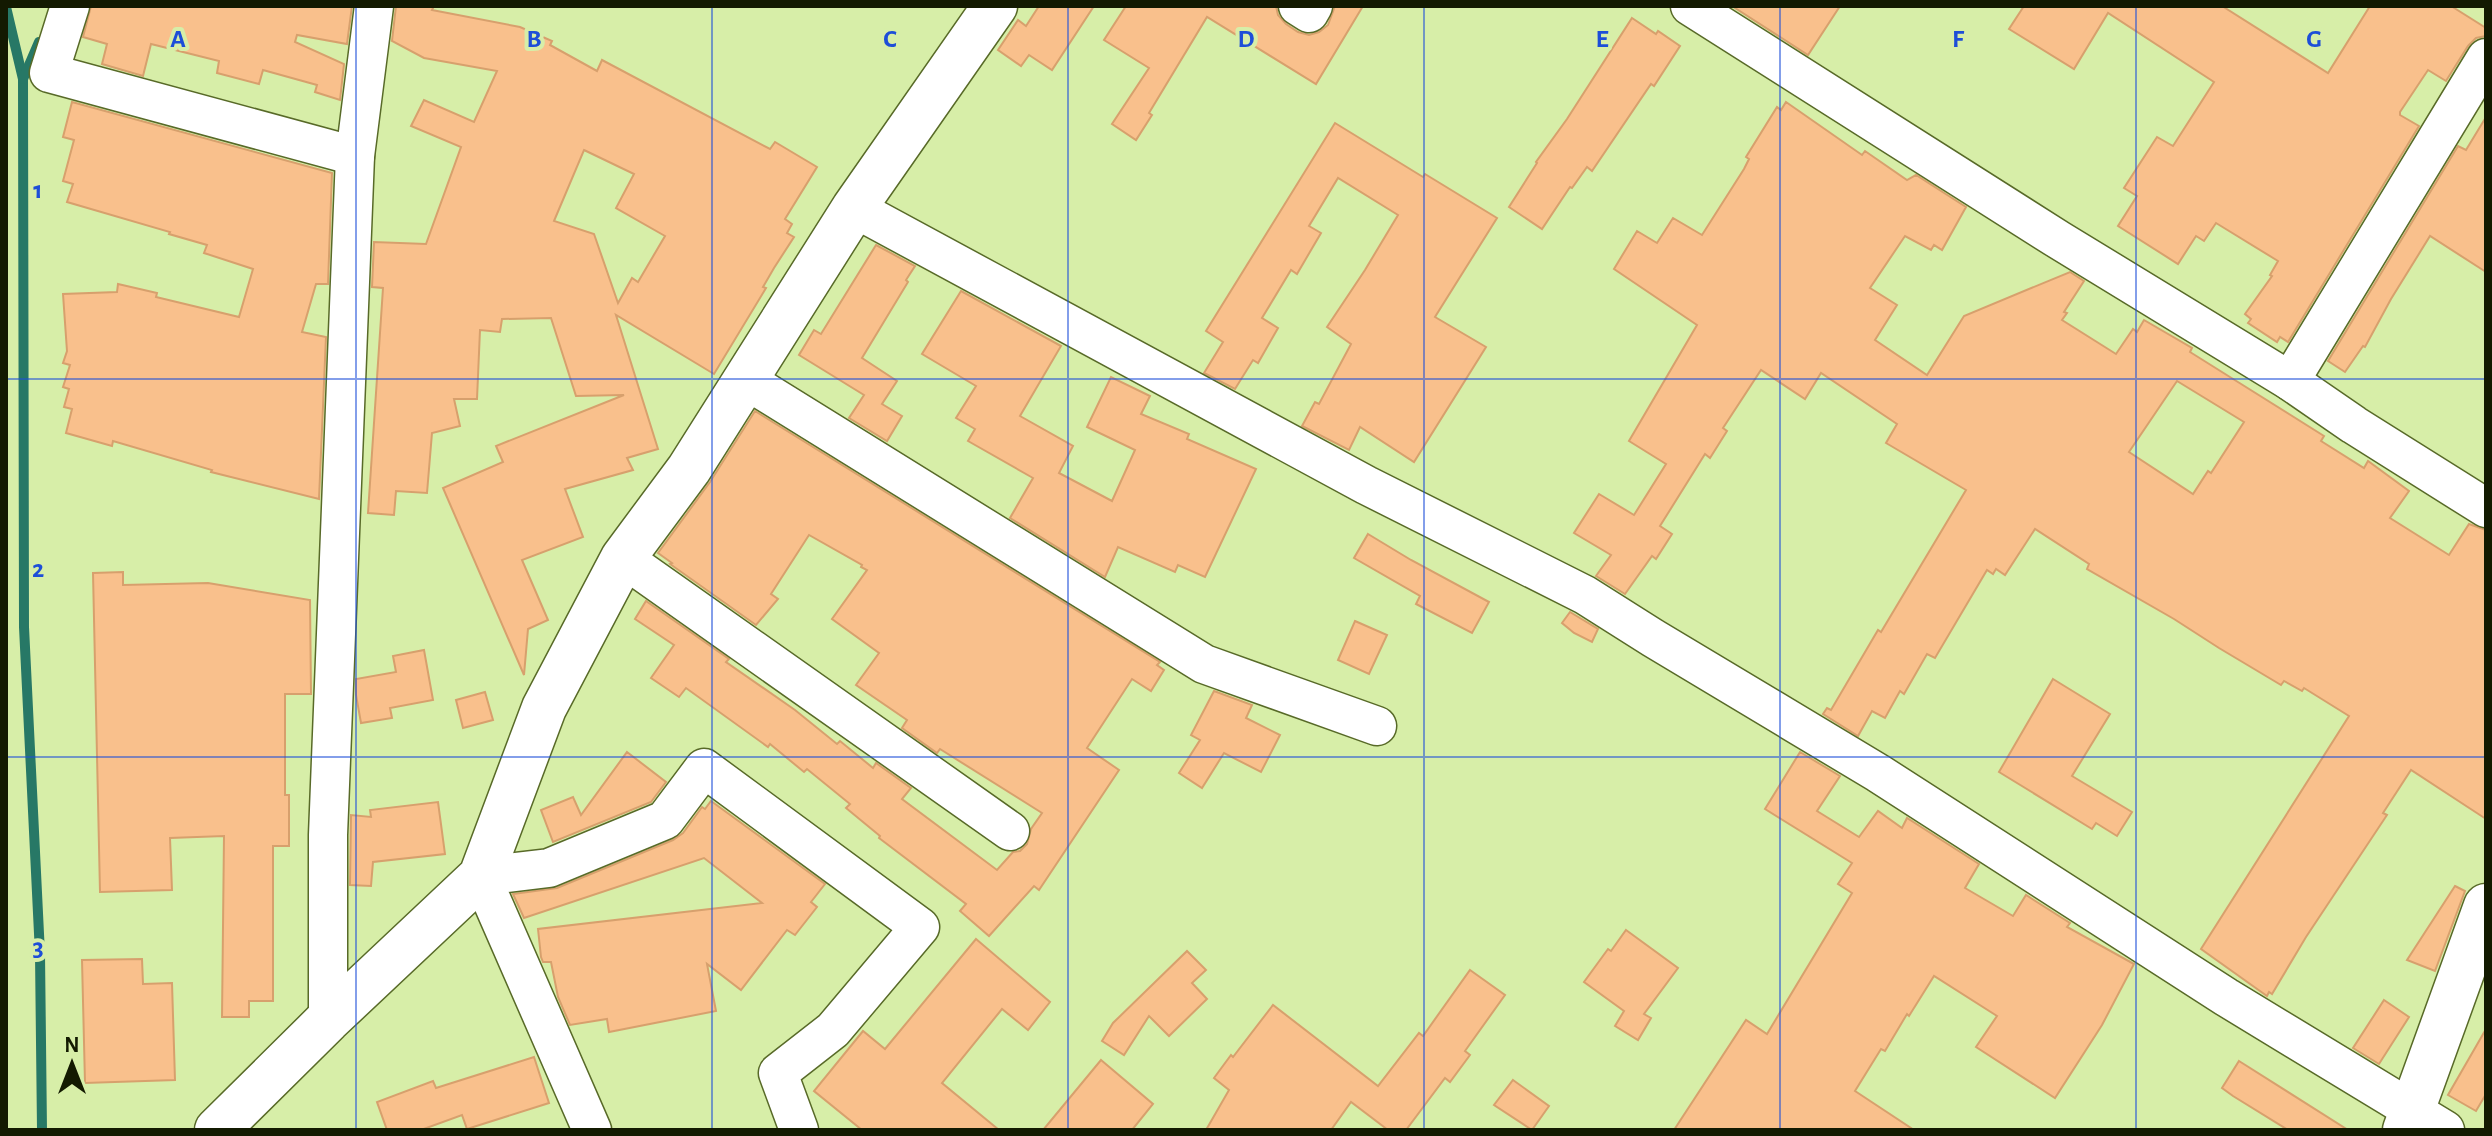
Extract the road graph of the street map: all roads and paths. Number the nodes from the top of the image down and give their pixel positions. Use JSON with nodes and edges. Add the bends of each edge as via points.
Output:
{"nodes":[{"id":1,"x":70,"y":6,"type":"edge"},
{"id":2,"x":374,"y":6,"type":"edge"},
{"id":3,"x":995,"y":6,"type":"edge"},
{"id":4,"x":1298,"y":6,"type":"edge"},
{"id":5,"x":1313,"y":6,"type":"edge"},
{"id":6,"x":1690,"y":6,"type":"edge"},
{"id":7,"x":2486,"y":58,"type":"edge"},
{"id":8,"x":355,"y":156,"type":"junction"},
{"id":9,"x":854,"y":208,"type":"junction"},
{"id":10,"x":746,"y":380,"type":"junction"},
{"id":11,"x":2290,"y":381,"type":"junction"},
{"id":12,"x":2486,"y":508,"type":"edge"},
{"id":13,"x":623,"y":558,"type":"junction"},
{"id":14,"x":1377,"y":726,"type":"dead end"},
{"id":15,"x":1010,"y":831,"type":"dead end"},
{"id":16,"x":481,"y":876,"type":"junction"},
{"id":17,"x":2486,"y":906,"type":"edge"},
{"id":18,"x":328,"y":1020,"type":"junction"},
{"id":19,"x":2421,"y":1123,"type":"edge"},
{"id":20,"x":217,"y":1130,"type":"edge"},
{"id":21,"x":592,"y":1130,"type":"edge"},
{"id":22,"x":799,"y":1130,"type":"edge"}],
"edges":[{"from":1,"to":8,"type":"street","via":[[49,73]]},
{"from":2,"to":8,"type":"street"},
{"from":3,"to":9,"type":"street"},
{"from":4,"to":5,"type":"street","via":[[1309,13]]},
{"from":6,"to":11,"type":"street"},
{"from":7,"to":11,"type":"street"},
{"from":8,"to":18,"type":"street","via":[[328,835]]},
{"from":9,"to":10,"type":"street"},
{"from":9,"to":19,"type":"street","via":[[1366,485],[1585,595],[1878,773]]},
{"from":10,"to":13,"type":"street"},
{"from":10,"to":14,"type":"street","via":[[1204,664]]},
{"from":11,"to":12,"type":"street"},
{"from":13,"to":15,"type":"street"},
{"from":13,"to":16,"type":"street","via":[[544,708]]},
{"from":16,"to":18,"type":"street"},
{"from":16,"to":21,"type":"street"},
{"from":16,"to":22,"type":"street","via":[[549,868],[665,820],[704,768],[920,927],[833,1030],[778,1073]]},
{"from":17,"to":19,"type":"street"},
{"from":18,"to":20,"type":"street"}]}
